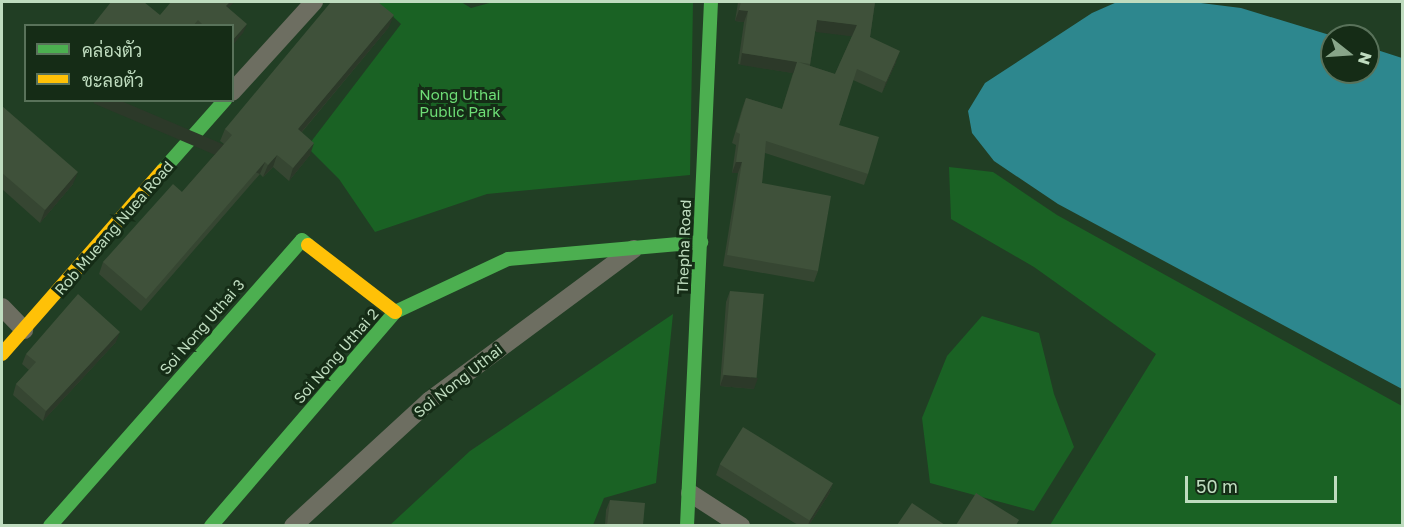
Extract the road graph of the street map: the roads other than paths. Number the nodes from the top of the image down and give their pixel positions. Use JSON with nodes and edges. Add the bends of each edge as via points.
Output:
{"nodes":[{"id":1,"x":711,"y":2,"type":"edge"},
{"id":2,"x":306,"y":4,"type":"edge"},
{"id":3,"x":234,"y":90,"type":"edge"},
{"id":4,"x":223,"y":102,"type":"edge"},
{"id":5,"x":701,"y":242,"type":"junction"},
{"id":6,"x":634,"y":249,"type":"junction"},
{"id":7,"x":2,"y":307,"type":"edge"},
{"id":8,"x":395,"y":312,"type":"junction"},
{"id":9,"x":24,"y":330,"type":"junction"},
{"id":10,"x":2,"y":354,"type":"edge"},
{"id":11,"x":690,"y":493,"type":"junction"},
{"id":12,"x":50,"y":525,"type":"edge"},
{"id":13,"x":214,"y":525,"type":"edge"},
{"id":14,"x":293,"y":525,"type":"edge"},
{"id":15,"x":687,"y":525,"type":"edge"},
{"id":16,"x":741,"y":525,"type":"edge"}],
"edges":[{"from":1,"to":5,"type":"street","name":"Thepha Road"},
{"from":2,"to":3,"type":"street"},
{"from":4,"to":9,"type":"street","name":"Rob Mueang Nuea Road"},
{"from":5,"to":6,"type":"street","name":"Soi Nong Uthai 2"},
{"from":5,"to":11,"type":"street","name":"Thepha Road"},
{"from":6,"to":8,"type":"street","name":"Soi Nong Uthai 2","via":[[508,259]]},
{"from":6,"to":14,"type":"street","name":"Soi Nong Uthai","via":[[429,400]]},
{"from":7,"to":9,"type":"street"},
{"from":8,"to":12,"type":"street","name":"Soi Nong Uthai 3","via":[[302,240]]},
{"from":8,"to":13,"type":"street","name":"Soi Nong Uthai 2"},
{"from":9,"to":10,"type":"street","name":"Rob Mueang Nuea Road"},
{"from":11,"to":15,"type":"street","name":"Thepha Road"},
{"from":11,"to":16,"type":"street"}]}
